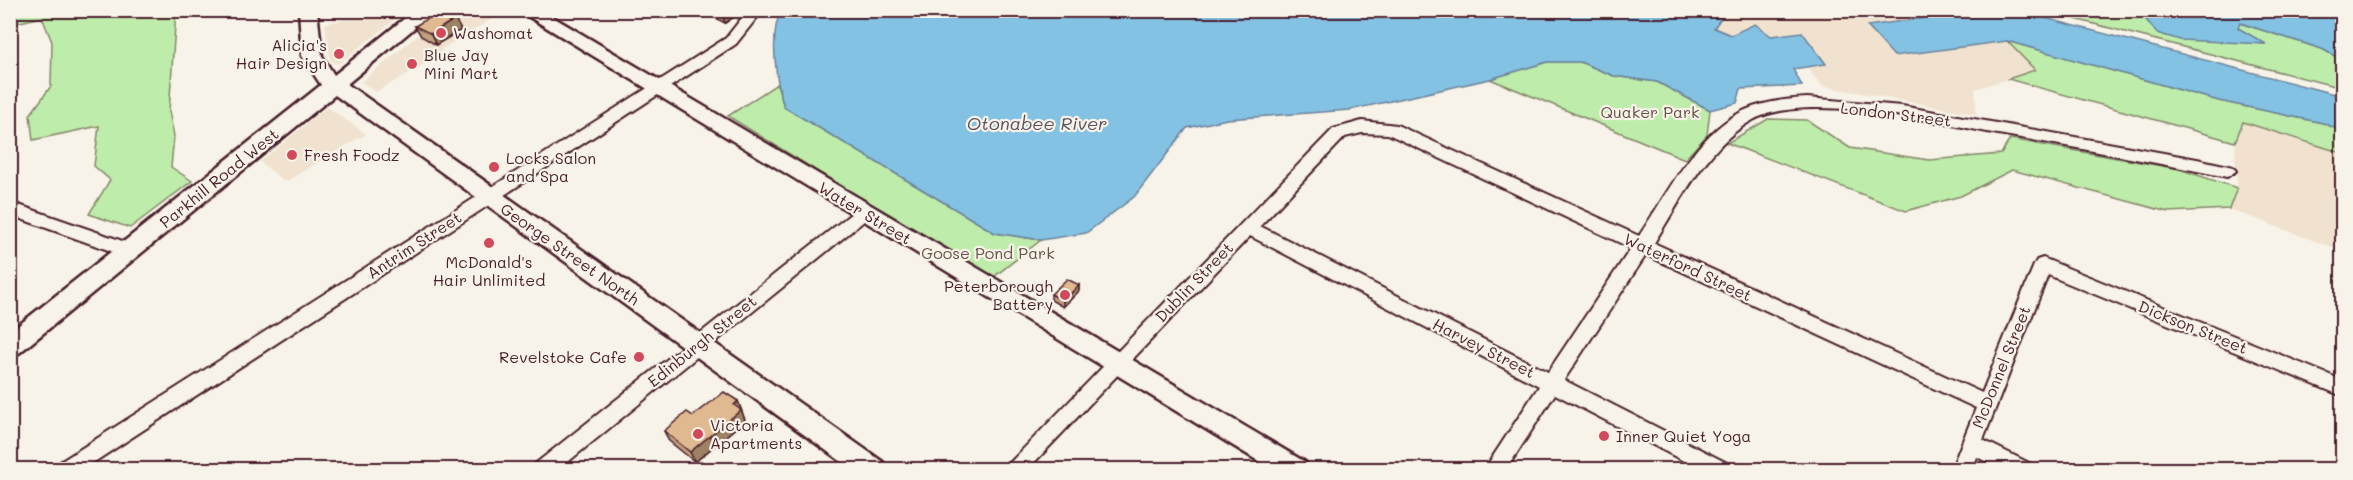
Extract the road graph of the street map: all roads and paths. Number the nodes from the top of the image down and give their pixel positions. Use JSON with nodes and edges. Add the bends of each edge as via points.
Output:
{"nodes":[{"id":1,"x":308,"y":10,"type":"edge"},
{"id":2,"x":427,"y":10,"type":"edge"},
{"id":3,"x":527,"y":10,"type":"edge"},
{"id":4,"x":756,"y":10,"type":"edge"},
{"id":5,"x":335,"y":85,"type":"junction"},
{"id":6,"x":660,"y":88,"type":"junction"},
{"id":7,"x":1391,"y":129,"type":"joint"},
{"id":8,"x":2227,"y":171,"type":"dead end"},
{"id":9,"x":489,"y":197,"type":"junction"},
{"id":10,"x":10,"y":208,"type":"edge"},
{"id":11,"x":863,"y":213,"type":"junction"},
{"id":12,"x":1247,"y":227,"type":"junction"},
{"id":13,"x":1644,"y":246,"type":"junction"},
{"id":14,"x":128,"y":250,"type":"junction"},
{"id":15,"x":2043,"y":265,"type":"joint"},
{"id":16,"x":699,"y":345,"type":"junction"},
{"id":17,"x":10,"y":346,"type":"edge"},
{"id":18,"x":1117,"y":362,"type":"junction"},
{"id":19,"x":1553,"y":382,"type":"junction"},
{"id":20,"x":2343,"y":388,"type":"edge"},
{"id":21,"x":1986,"y":404,"type":"junction"},
{"id":22,"x":1971,"y":444,"type":"junction"},
{"id":23,"x":64,"y":470,"type":"edge"},
{"id":24,"x":542,"y":470,"type":"edge"},
{"id":25,"x":874,"y":470,"type":"edge"},
{"id":26,"x":1013,"y":470,"type":"edge"},
{"id":27,"x":1296,"y":470,"type":"edge"},
{"id":28,"x":1494,"y":470,"type":"edge"},
{"id":29,"x":1722,"y":470,"type":"edge"},
{"id":30,"x":1961,"y":470,"type":"edge"},
{"id":31,"x":2024,"y":470,"type":"edge"}],
"edges":[{"from":1,"to":5,"type":"main road","name":"George Street North","via":[[312,56],[323,76]]},
{"from":2,"to":5,"type":"main road","name":"Parkhill Road West"},
{"from":3,"to":6,"type":"main road","name":"Water Street"},
{"from":4,"to":6,"type":"street","name":"Antrim Street","via":[[731,41]]},
{"from":5,"to":9,"type":"main road","name":"George Street North"},
{"from":5,"to":14,"type":"main road","name":"Parkhill Road West"},
{"from":6,"to":9,"type":"street","name":"Antrim Street"},
{"from":6,"to":11,"type":"main road","name":"Water Street"},
{"from":7,"to":12,"type":"street","name":"Dublin Street","via":[[1362,127],[1339,133]]},
{"from":7,"to":13,"type":"street","name":"Waterford Street"},
{"from":8,"to":13,"type":"street","name":"London Street","via":[[2149,154],[1874,108],[1796,104],[1759,110],[1716,139]]},
{"from":9,"to":16,"type":"main road","name":"George Street North"},
{"from":9,"to":23,"type":"street","name":"Antrim Street"},
{"from":10,"to":14,"type":"street"},
{"from":11,"to":16,"type":"street","name":"Edinburgh Street"},
{"from":11,"to":18,"type":"main road","name":"Water Street"},
{"from":12,"to":18,"type":"street","name":"Dublin Street"},
{"from":12,"to":19,"type":"street","name":"Harvey Street"},
{"from":13,"to":19,"type":"street","name":"London Street"},
{"from":13,"to":21,"type":"street","name":"Waterford Street"},
{"from":14,"to":17,"type":"main road","name":"Parkhill Road West"},
{"from":15,"to":20,"type":"street","name":"Dickson Street"},
{"from":15,"to":21,"type":"street","name":"McDonnel Street"},
{"from":16,"to":24,"type":"street","name":"Edinburgh Street"},
{"from":16,"to":25,"type":"main road","name":"George Street North"},
{"from":18,"to":26,"type":"street","name":"Dublin Street"},
{"from":18,"to":27,"type":"main road","name":"Water Street"},
{"from":19,"to":28,"type":"street","name":"London Street"},
{"from":19,"to":29,"type":"street","name":"Harvey Street"},
{"from":21,"to":22,"type":"street","name":"McDonnel Street"},
{"from":22,"to":30,"type":"street","name":"McDonnel Street"},
{"from":22,"to":31,"type":"street"}]}
